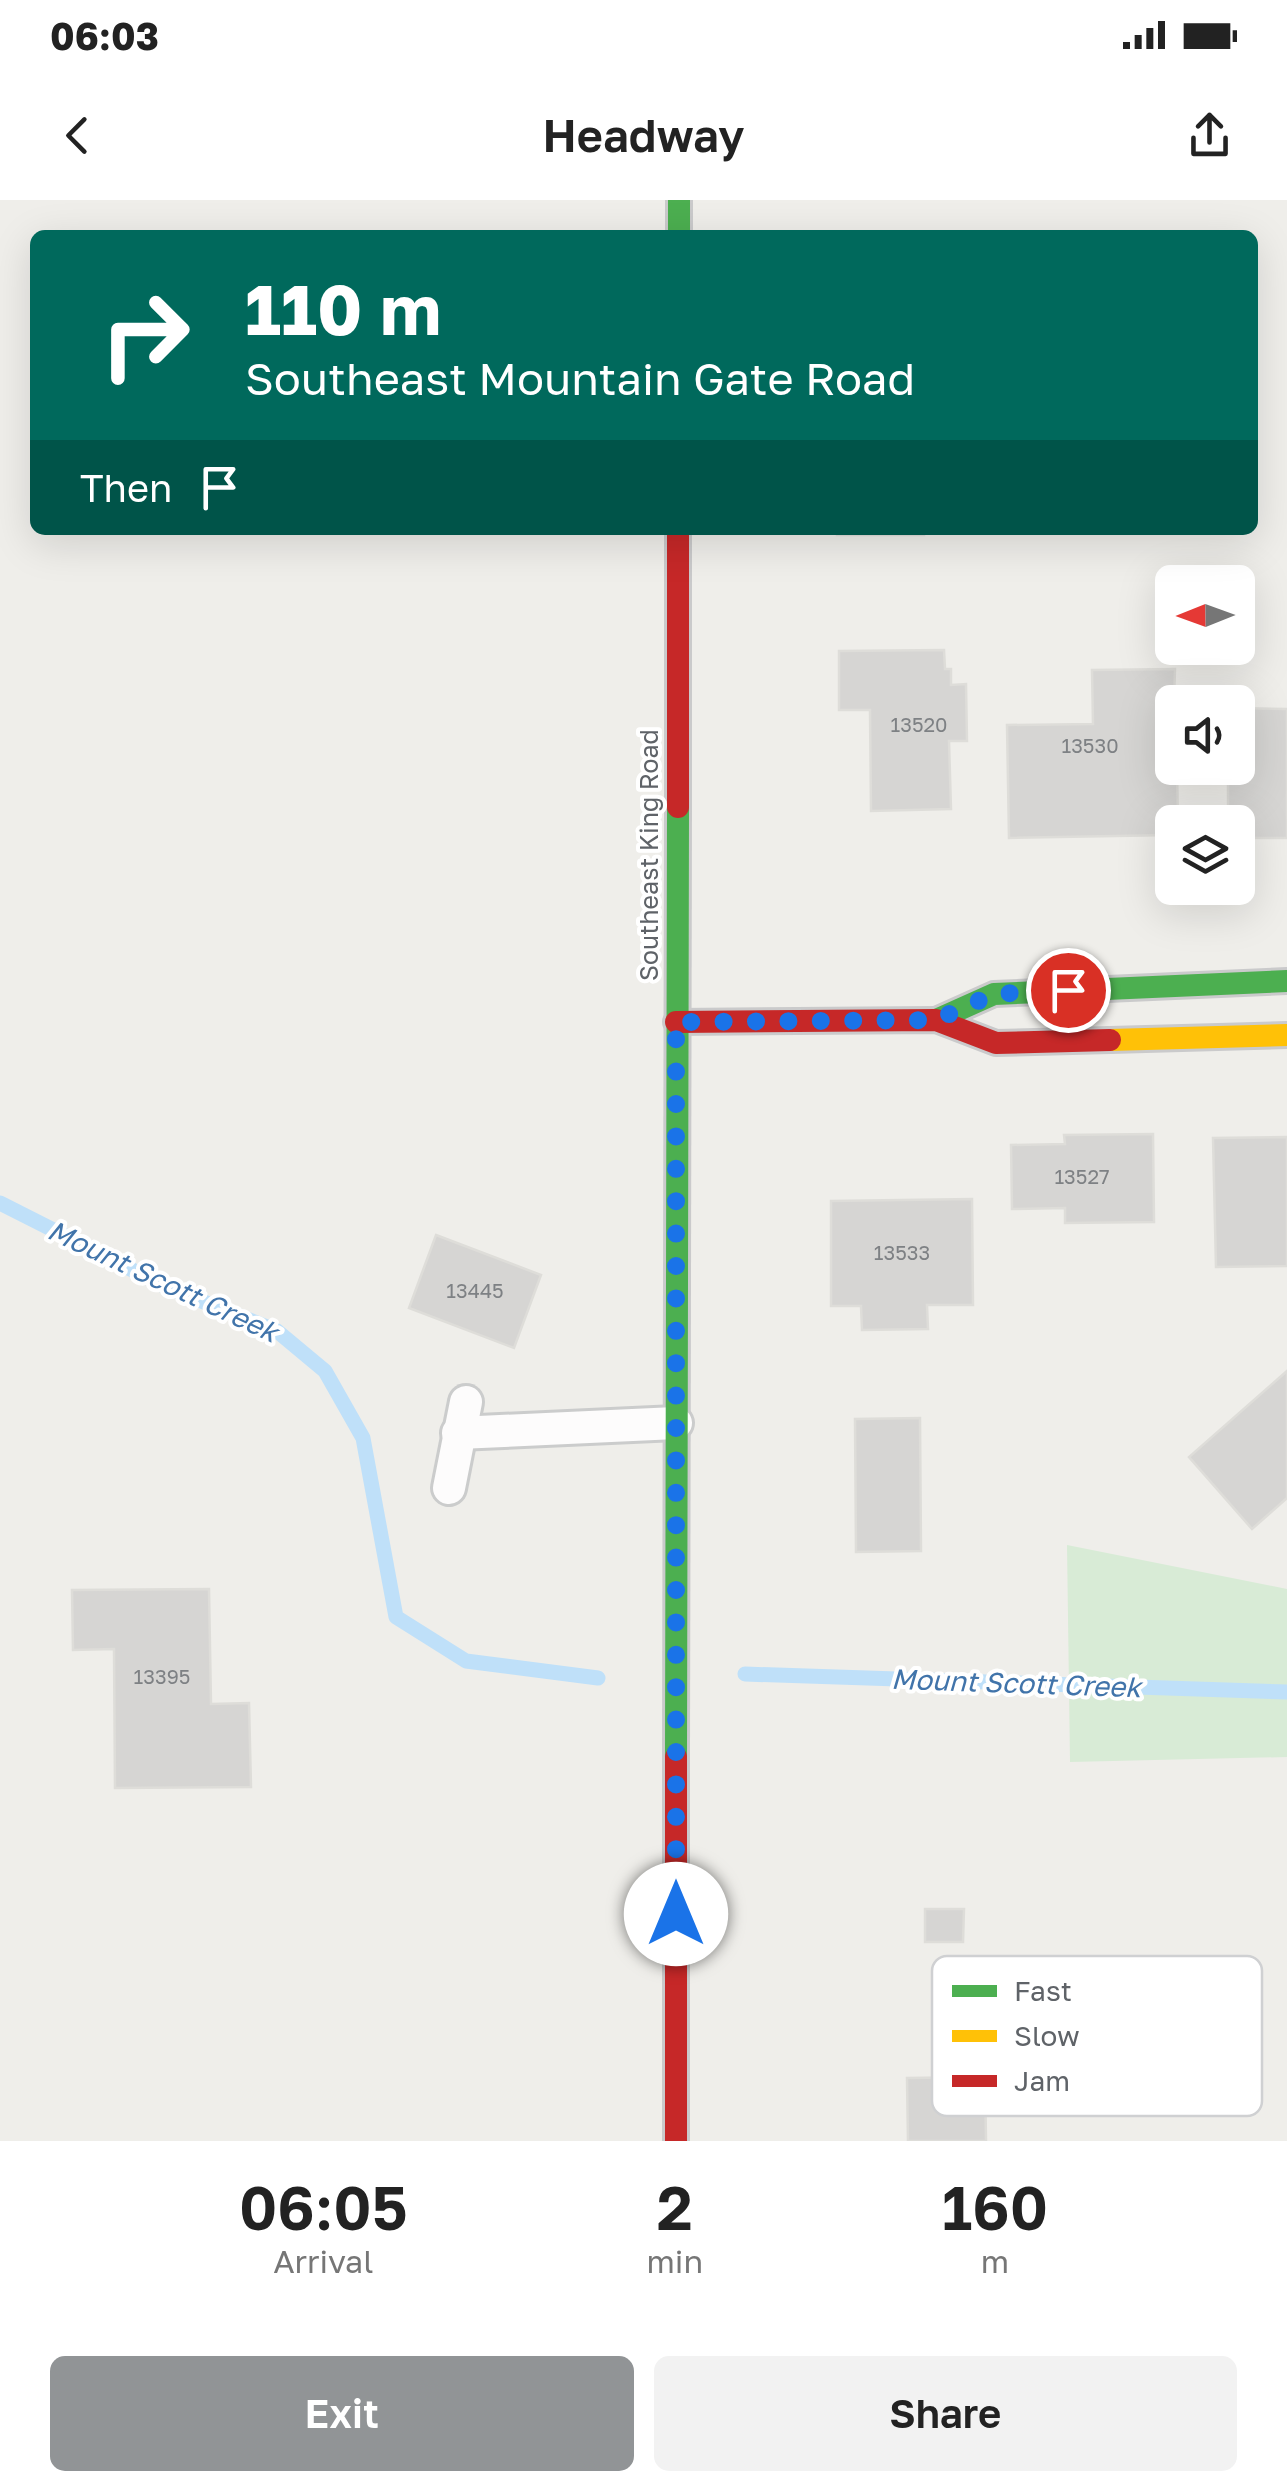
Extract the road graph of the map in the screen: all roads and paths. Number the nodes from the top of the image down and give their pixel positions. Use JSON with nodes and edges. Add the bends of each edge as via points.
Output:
{"nodes":[{"id":1,"x":680,"y":200,"type":"edge"},
{"id":2,"x":679,"y":230,"type":"edge"},
{"id":3,"x":678,"y":535,"type":"edge"},
{"id":4,"x":1287,"y":981,"type":"edge"},
{"id":5,"x":936,"y":1020,"type":"junction"},
{"id":6,"x":676,"y":1022,"type":"junction"},
{"id":7,"x":1287,"y":1035,"type":"edge"},
{"id":8,"x":676,"y":1423,"type":"junction"},
{"id":9,"x":449,"y":1488,"type":"dead end"},
{"id":10,"x":676,"y":2141,"type":"edge"}],
"edges":[{"from":1,"to":2,"type":"main road"},
{"from":3,"to":6,"type":"main road","name":"Southeast King Road"},
{"from":4,"to":5,"type":"main road","via":[[994,994]]},
{"from":5,"to":6,"type":"main road"},
{"from":5,"to":7,"type":"main road","via":[[996,1044]]},
{"from":6,"to":8,"type":"main road","name":"Southeast King Road"},
{"from":8,"to":9,"type":"lane","via":[[462,1417]]},
{"from":8,"to":10,"type":"main road","name":"Southeast King Road"}]}
